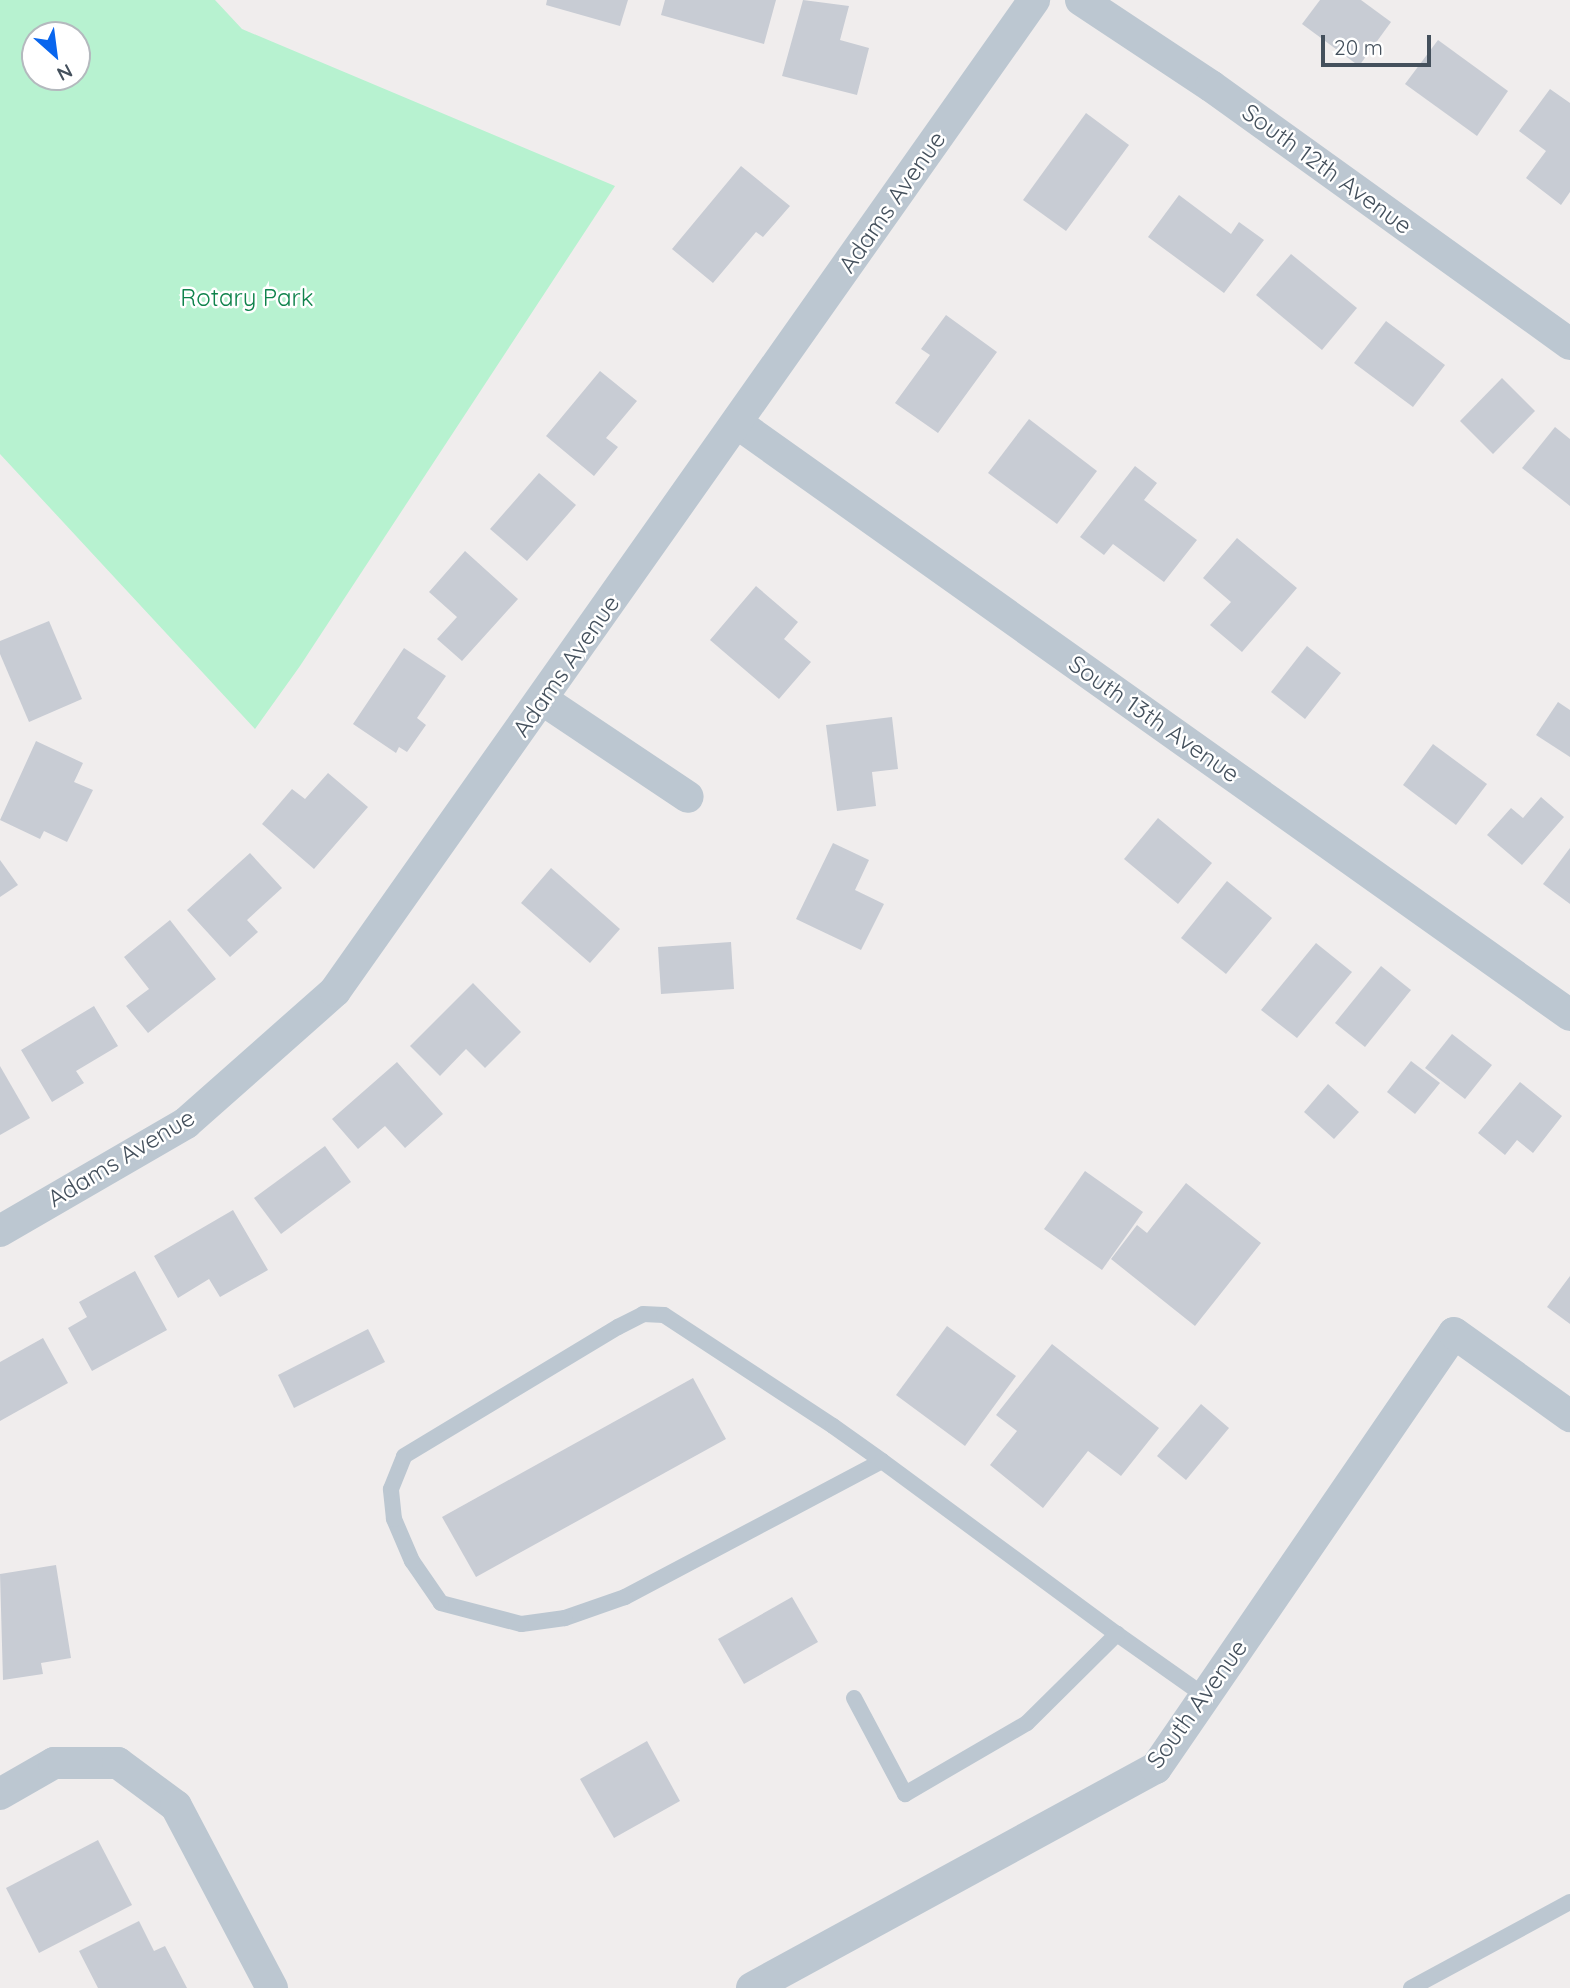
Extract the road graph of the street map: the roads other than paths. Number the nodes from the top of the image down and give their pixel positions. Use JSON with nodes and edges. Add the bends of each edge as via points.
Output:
{"nodes":[{"id":1,"x":1034,"y":0,"type":"edge"},
{"id":2,"x":1081,"y":0,"type":"edge"},
{"id":3,"x":1570,"y":344,"type":"edge"},
{"id":4,"x":737,"y":423,"type":"junction"},
{"id":5,"x":542,"y":700,"type":"junction"},
{"id":6,"x":688,"y":797,"type":"dead end"},
{"id":7,"x":1570,"y":1015,"type":"edge"},
{"id":8,"x":0,"y":1231,"type":"edge"},
{"id":9,"x":1570,"y":1416,"type":"edge"},
{"id":10,"x":881,"y":1461,"type":"junction"},
{"id":11,"x":1117,"y":1634,"type":"junction"},
{"id":12,"x":1205,"y":1696,"type":"junction"},
{"id":13,"x":854,"y":1698,"type":"dead end"},
{"id":14,"x":0,"y":1794,"type":"edge"},
{"id":15,"x":1570,"y":1902,"type":"edge"},
{"id":16,"x":272,"y":1988,"type":"edge"},
{"id":17,"x":752,"y":1988,"type":"edge"},
{"id":18,"x":1411,"y":1988,"type":"edge"}],
"edges":[{"from":1,"to":4,"type":"street","name":"Adams Avenue"},
{"from":2,"to":3,"type":"street","name":"South 12th Avenue","via":[[1211,86]]},
{"from":4,"to":5,"type":"street","name":"Adams Avenue"},
{"from":4,"to":7,"type":"street","name":"South 13th Avenue"},
{"from":5,"to":6,"type":"street"},
{"from":5,"to":8,"type":"street","name":"Adams Avenue","via":[[335,991],[186,1123]]},
{"from":9,"to":12,"type":"street","name":"South Avenue","via":[[1454,1333]]},
{"from":10,"to":10,"type":"lane","via":[[685,1325],[664,1315],[643,1314],[404,1456],[391,1489],[394,1519],[424,1583],[441,1603],[522,1624],[565,1618],[625,1597]]},
{"from":10,"to":11,"type":"lane"},
{"from":11,"to":12,"type":"lane"},
{"from":11,"to":13,"type":"lane","via":[[1027,1723],[905,1794]]},
{"from":12,"to":17,"type":"street","name":"South Avenue","via":[[1156,1768]]},
{"from":14,"to":16,"type":"street","via":[[54,1763],[118,1763],[176,1807]]},
{"from":15,"to":18,"type":"lane"}]}
